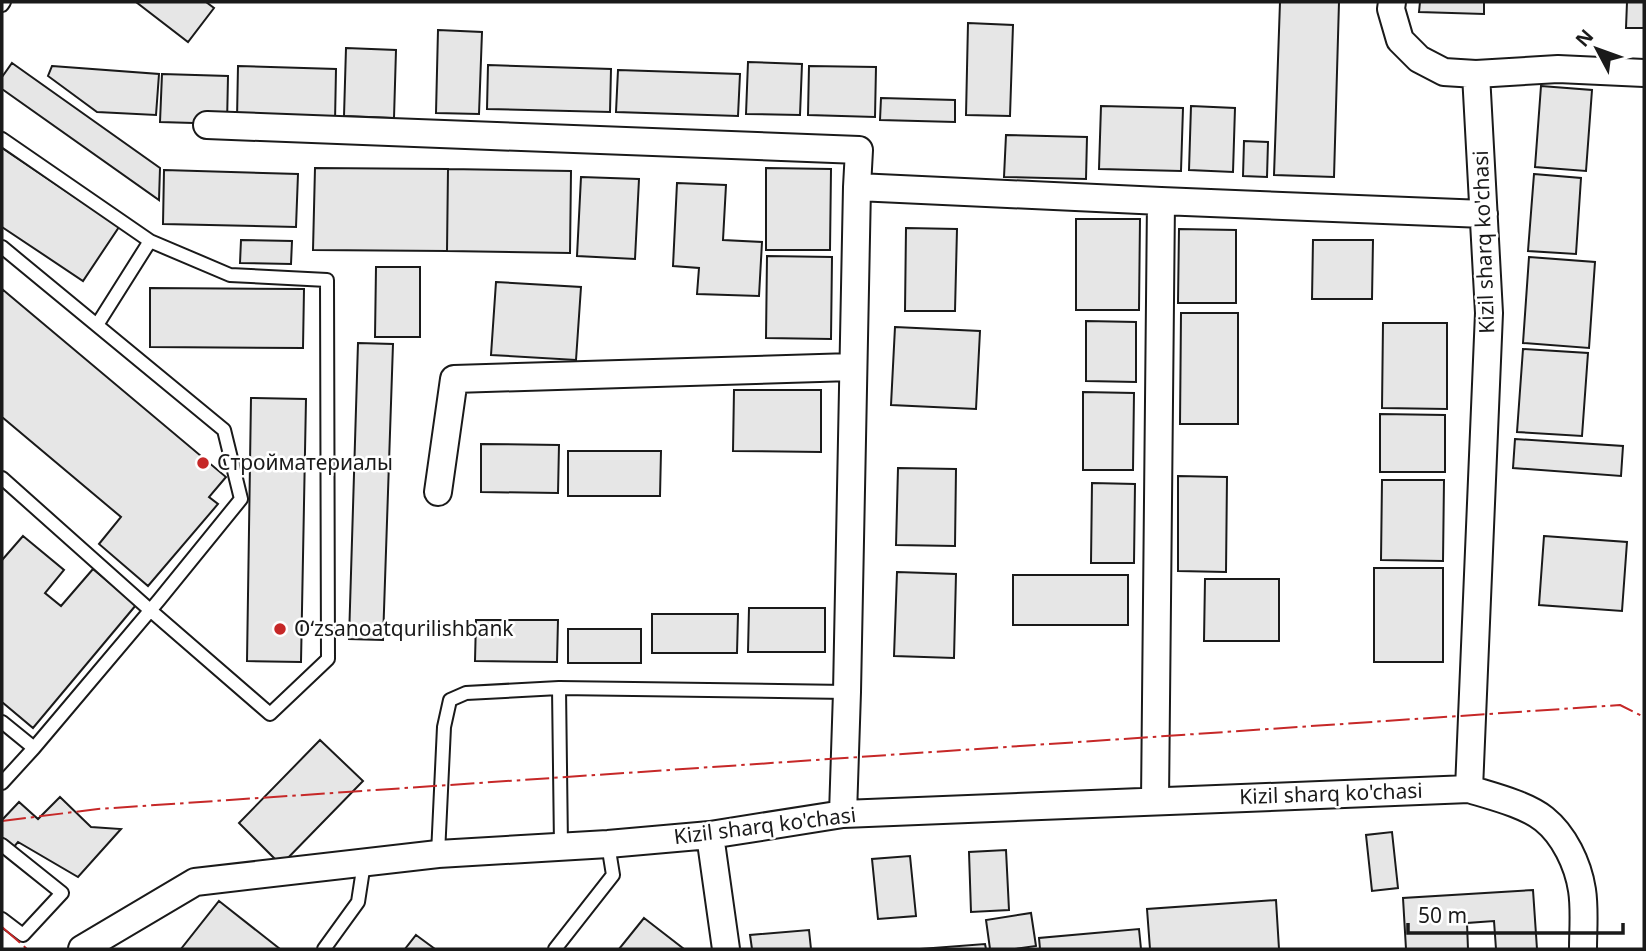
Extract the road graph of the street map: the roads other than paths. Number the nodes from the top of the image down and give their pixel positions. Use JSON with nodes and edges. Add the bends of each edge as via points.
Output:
{"nodes":[{"id":1,"x":1391,"y":2,"type":"edge"},
{"id":2,"x":1644,"y":73,"type":"edge"},
{"id":3,"x":1476,"y":74,"type":"junction"},
{"id":4,"x":207,"y":125,"type":"dead end"},
{"id":5,"x":2,"y":139,"type":"edge"},
{"id":6,"x":856,"y":187,"type":"junction"},
{"id":7,"x":1161,"y":201,"type":"junction"},
{"id":8,"x":1484,"y":214,"type":"junction"},
{"id":9,"x":150,"y":241,"type":"junction"},
{"id":10,"x":2,"y":247,"type":"edge"},
{"id":11,"x":96,"y":325,"type":"junction"},
{"id":12,"x":852,"y":367,"type":"junction"},
{"id":13,"x":2,"y":478,"type":"edge"},
{"id":14,"x":438,"y":492,"type":"dead end"},
{"id":15,"x":150,"y":610,"type":"junction"},
{"id":16,"x":559,"y":688,"type":"junction"},
{"id":17,"x":847,"y":692,"type":"junction"},
{"id":18,"x":2,"y":722,"type":"edge"},
{"id":19,"x":34,"y":748,"type":"junction"},
{"id":20,"x":2,"y":783,"type":"edge"},
{"id":21,"x":1469,"y":789,"type":"junction"},
{"id":22,"x":1155,"y":801,"type":"junction"},
{"id":23,"x":843,"y":814,"type":"junction"},
{"id":24,"x":710,"y":835,"type":"junction"},
{"id":25,"x":608,"y":844,"type":"junction"},
{"id":26,"x":2,"y":845,"type":"edge"},
{"id":27,"x":561,"y":846,"type":"junction"},
{"id":28,"x":438,"y":855,"type":"junction"},
{"id":29,"x":364,"y":863,"type":"junction"},
{"id":30,"x":2,"y":919,"type":"edge"},
{"id":31,"x":84,"y":948,"type":"edge"},
{"id":32,"x":324,"y":949,"type":"edge"},
{"id":33,"x":555,"y":949,"type":"edge"},
{"id":34,"x":726,"y":949,"type":"edge"},
{"id":35,"x":1583,"y":949,"type":"edge"}],
"edges":[{"from":1,"to":3,"type":"street","via":[[1400,40],[1419,59],[1444,72]]},
{"from":2,"to":3,"type":"street","via":[[1558,69]]},
{"from":3,"to":8,"type":"street","name":"Kizil sharq ko'chasi"},
{"from":4,"to":6,"type":"street","via":[[859,150]]},
{"from":5,"to":9,"type":"lane"},
{"from":6,"to":7,"type":"street"},
{"from":6,"to":12,"type":"street"},
{"from":7,"to":8,"type":"street"},
{"from":7,"to":22,"type":"street"},
{"from":8,"to":21,"type":"street","name":"Kizil sharq ko'chasi","via":[[1489,313]]},
{"from":9,"to":11,"type":"lane"},
{"from":9,"to":15,"type":"lane","via":[[230,275],[327,280],[328,659],[270,714]]},
{"from":10,"to":11,"type":"lane"},
{"from":11,"to":15,"type":"lane","via":[[224,430],[241,499]]},
{"from":12,"to":14,"type":"street","via":[[454,379]]},
{"from":12,"to":17,"type":"street"},
{"from":13,"to":15,"type":"lane"},
{"from":15,"to":19,"type":"lane"},
{"from":16,"to":17,"type":"lane"},
{"from":16,"to":27,"type":"lane"},
{"from":16,"to":28,"type":"lane","via":[[466,693],[450,700],[444,727]]},
{"from":17,"to":23,"type":"street"},
{"from":18,"to":19,"type":"lane"},
{"from":19,"to":20,"type":"lane"},
{"from":21,"to":22,"type":"street","name":"Kizil sharq ko'chasi"},
{"from":21,"to":35,"type":"street","name":"Kizil sharq ko'chasi","via":[[1526,809],[1558,833],[1582,890]]},
{"from":22,"to":23,"type":"street","name":"Kizil sharq ko'chasi"},
{"from":23,"to":24,"type":"street","name":"Kizil sharq ko'chasi"},
{"from":24,"to":25,"type":"street","name":"Kizil sharq ko'chasi"},
{"from":24,"to":34,"type":"street"},
{"from":25,"to":27,"type":"street","name":"Kizil sharq ko'chasi"},
{"from":25,"to":33,"type":"lane","via":[[613,875]]},
{"from":26,"to":30,"type":"lane","via":[[62,893],[23,935]]},
{"from":27,"to":28,"type":"street","name":"Kizil sharq ko'chasi"},
{"from":28,"to":29,"type":"street","name":"Kizil sharq ko'chasi"},
{"from":29,"to":31,"type":"street","name":"Kizil sharq ko'chasi","via":[[195,882]]},
{"from":29,"to":32,"type":"lane","via":[[358,902]]}]}
